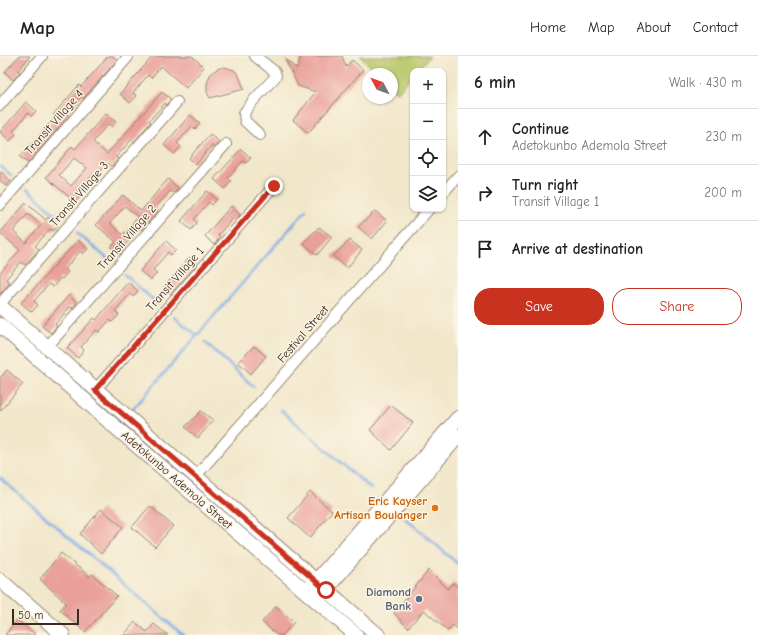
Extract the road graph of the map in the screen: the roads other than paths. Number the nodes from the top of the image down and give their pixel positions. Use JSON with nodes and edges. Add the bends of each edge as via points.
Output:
{"nodes":[{"id":1,"x":42,"y":56,"type":"edge"},
{"id":2,"x":255,"y":56,"type":"edge"},
{"id":3,"x":128,"y":57,"type":"dead end"},
{"id":4,"x":177,"y":102,"type":"dead end"},
{"id":5,"x":0,"y":105,"type":"edge"},
{"id":6,"x":260,"y":135,"type":"dead end"},
{"id":7,"x":226,"y":144,"type":"dead end"},
{"id":8,"x":458,"y":176,"type":"edge"},
{"id":9,"x":274,"y":186,"type":"dead end"},
{"id":10,"x":446,"y":190,"type":"edge"},
{"id":11,"x":0,"y":205,"type":"edge"},
{"id":12,"x":426,"y":212,"type":"edge"},
{"id":13,"x":0,"y":305,"type":"edge"},
{"id":14,"x":0,"y":325,"type":"edge"},
{"id":15,"x":47,"y":347,"type":"junction"},
{"id":16,"x":95,"y":390,"type":"junction"},
{"id":17,"x":458,"y":418,"type":"edge"},
{"id":18,"x":458,"y":436,"type":"edge"},
{"id":19,"x":195,"y":477,"type":"junction"},
{"id":20,"x":0,"y":580,"type":"edge"},
{"id":21,"x":321,"y":585,"type":"junction"},
{"id":22,"x":311,"y":597,"type":"junction"},
{"id":23,"x":63,"y":635,"type":"edge"},
{"id":24,"x":356,"y":635,"type":"edge"},
{"id":25,"x":378,"y":635,"type":"edge"}],
"edges":[{"from":1,"to":5,"type":"street"},
{"from":2,"to":6,"type":"street","via":[[276,74],[244,113],[245,121]]},
{"from":3,"to":11,"type":"street","name":"Transit Village 4"},
{"from":4,"to":13,"type":"street","name":"Transit Village 3"},
{"from":7,"to":15,"type":"street","name":"Transit Village 2"},
{"from":8,"to":10,"type":"street"},
{"from":9,"to":16,"type":"street","name":"Transit Village 1"},
{"from":12,"to":19,"type":"street","name":"Festival Street"},
{"from":13,"to":15,"type":"main road","name":"Adetokunbo Ademola Street"},
{"from":14,"to":22,"type":"main road","name":"Adetokunbo Ademola Street"},
{"from":15,"to":16,"type":"main road","name":"Adetokunbo Ademola Street"},
{"from":16,"to":19,"type":"main road","name":"Adetokunbo Ademola Street"},
{"from":17,"to":21,"type":"main road"},
{"from":18,"to":21,"type":"main road"},
{"from":19,"to":21,"type":"main road","name":"Adetokunbo Ademola Street"},
{"from":20,"to":23,"type":"main road"},
{"from":21,"to":22,"type":"main road"},
{"from":21,"to":25,"type":"main road","name":"Adetokunbo Ademola Street"},
{"from":22,"to":24,"type":"main road","name":"Adetokunbo Ademola Street"}]}
